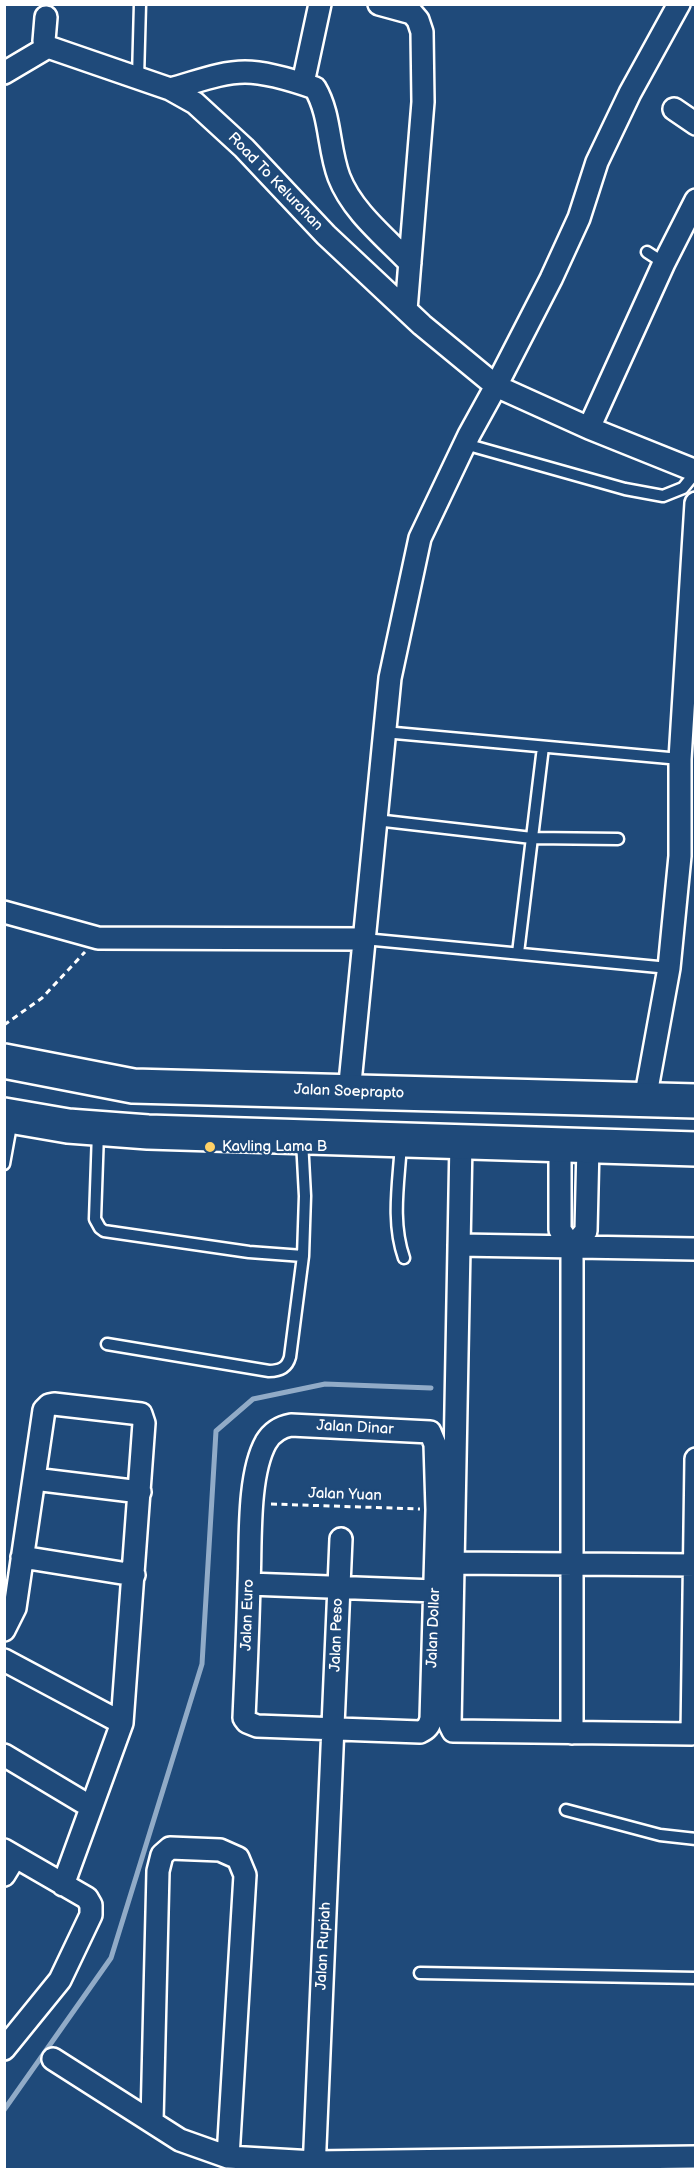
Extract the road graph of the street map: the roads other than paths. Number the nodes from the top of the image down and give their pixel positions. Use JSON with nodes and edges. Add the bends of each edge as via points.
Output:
{"nodes":[{"id":1,"x":140,"y":4,"type":"edge"},
{"id":2,"x":320,"y":4,"type":"edge"},
{"id":3,"x":379,"y":4,"type":"edge"},
{"id":4,"x":679,"y":4,"type":"edge"},
{"id":5,"x":46,"y":17,"type":"dead end"},
{"id":6,"x":48,"y":47,"type":"junction"},
{"id":7,"x":4,"y":73,"type":"edge"},
{"id":8,"x":138,"y":78,"type":"junction"},
{"id":9,"x":303,"y":83,"type":"junction"},
{"id":10,"x":170,"y":89,"type":"junction"},
{"id":11,"x":674,"y":109,"type":"dead end"},
{"id":12,"x":696,"y":124,"type":"edge"},
{"id":13,"x":696,"y":200,"type":"edge"},
{"id":14,"x":410,"y":263,"type":"junction"},
{"id":15,"x":406,"y":310,"type":"junction"},
{"id":16,"x":496,"y":386,"type":"junction"},
{"id":17,"x":590,"y":428,"type":"junction"},
{"id":18,"x":465,"y":444,"type":"junction"},
{"id":19,"x":696,"y":472,"type":"edge"},
{"id":20,"x":696,"y":503,"type":"edge"},
{"id":21,"x":384,"y":732,"type":"junction"},
{"id":22,"x":543,"y":747,"type":"junction"},
{"id":23,"x":680,"y":759,"type":"junction"},
{"id":24,"x":376,"y":820,"type":"junction"},
{"id":25,"x":532,"y":838,"type":"junction"},
{"id":26,"x":618,"y":839,"type":"dead end"},
{"id":27,"x":4,"y":912,"type":"edge"},
{"id":28,"x":364,"y":939,"type":"junction"},
{"id":29,"x":518,"y":953,"type":"junction"},
{"id":30,"x":669,"y":968,"type":"junction"},
{"id":31,"x":4,"y":1061,"type":"edge"},
{"id":32,"x":349,"y":1093,"type":"junction"},
{"id":33,"x":645,"y":1100,"type":"junction"},
{"id":34,"x":696,"y":1101,"type":"edge"},
{"id":35,"x":8,"y":1116,"type":"edge"},
{"id":36,"x":98,"y":1128,"type":"junction"},
{"id":37,"x":302,"y":1136,"type":"junction"},
{"id":38,"x":402,"y":1139,"type":"junction"},
{"id":39,"x":461,"y":1142,"type":"junction"},
{"id":40,"x":574,"y":1145,"type":"junction"},
{"id":41,"x":696,"y":1149,"type":"edge"},
{"id":42,"x":4,"y":1164,"type":"edge"},
{"id":43,"x":459,"y":1245,"type":"junction"},
{"id":44,"x":572,"y":1247,"type":"junction"},
{"id":45,"x":696,"y":1249,"type":"edge"},
{"id":46,"x":303,"y":1256,"type":"junction"},
{"id":47,"x":404,"y":1258,"type":"dead end"},
{"id":48,"x":107,"y":1344,"type":"dead end"},
{"id":49,"x":281,"y":1427,"type":"joint"},
{"id":50,"x":430,"y":1432,"type":"joint"},
{"id":51,"x":696,"y":1459,"type":"edge"},
{"id":52,"x":34,"y":1479,"type":"junction"},
{"id":53,"x":140,"y":1492,"type":"junction"},
{"id":54,"x":341,"y":1539,"type":"dead end"},
{"id":55,"x":22,"y":1557,"type":"junction"},
{"id":56,"x":453,"y":1563,"type":"junction"},
{"id":57,"x":571,"y":1563,"type":"junction"},
{"id":58,"x":695,"y":1565,"type":"edge"},
{"id":59,"x":134,"y":1575,"type":"junction"},
{"id":60,"x":249,"y":1584,"type":"junction"},
{"id":61,"x":339,"y":1588,"type":"junction"},
{"id":62,"x":435,"y":1591,"type":"junction"},
{"id":63,"x":4,"y":1630,"type":"edge"},
{"id":64,"x":4,"y":1660,"type":"edge"},
{"id":65,"x":122,"y":1723,"type":"junction"},
{"id":66,"x":334,"y":1730,"type":"junction"},
{"id":67,"x":572,"y":1733,"type":"junction"},
{"id":68,"x":4,"y":1755,"type":"edge"},
{"id":69,"x":91,"y":1807,"type":"junction"},
{"id":70,"x":566,"y":1810,"type":"dead end"},
{"id":71,"x":696,"y":1839,"type":"edge"},
{"id":72,"x":8,"y":1860,"type":"edge"},
{"id":73,"x":63,"y":1885,"type":"junction"},
{"id":74,"x":420,"y":1973,"type":"dead end"},
{"id":75,"x":696,"y":1978,"type":"edge"},
{"id":76,"x":4,"y":2049,"type":"edge"},
{"id":77,"x":53,"y":2059,"type":"dead end"},
{"id":78,"x":152,"y":2121,"type":"junction"},
{"id":79,"x":228,"y":2157,"type":"junction"},
{"id":80,"x":696,"y":2157,"type":"edge"},
{"id":81,"x":314,"y":2165,"type":"edge"}],
"edges":[{"from":1,"to":8,"type":"lane"},
{"from":2,"to":9,"type":"street"},
{"from":3,"to":14,"type":"street","via":[[412,13],[422,32],[423,102]]},
{"from":4,"to":16,"type":"street","via":[[630,93],[597,162],[579,218],[556,269]]},
{"from":5,"to":6,"type":"street","via":[[44,41]]},
{"from":6,"to":7,"type":"street"},
{"from":6,"to":8,"type":"street","name":"Road To Kelurahan"},
{"from":8,"to":10,"type":"street","name":"Road To Kelurahan"},
{"from":9,"to":10,"type":"street","via":[[245,72]]},
{"from":9,"to":14,"type":"street","via":[[315,88],[320,96],[344,189]]},
{"from":10,"to":15,"type":"street","name":"Road To Kelurahan","via":[[195,103],[244,148],[326,235]]},
{"from":11,"to":12,"type":"street"},
{"from":13,"to":17,"type":"street","via":[[656,257]]},
{"from":14,"to":15,"type":"street"},
{"from":15,"to":16,"type":"street","name":"Road To Kelurahan"},
{"from":16,"to":17,"type":"street","name":"Road To Kelurahan"},
{"from":16,"to":18,"type":"street"},
{"from":17,"to":19,"type":"street","name":"Road To Kelurahan"},
{"from":18,"to":19,"type":"lane","via":[[663,496],[682,488]]},
{"from":18,"to":21,"type":"street","via":[[420,538],[390,678]]},
{"from":20,"to":23,"type":"street"},
{"from":21,"to":22,"type":"lane"},
{"from":21,"to":24,"type":"street"},
{"from":22,"to":23,"type":"lane"},
{"from":22,"to":25,"type":"lane"},
{"from":23,"to":30,"type":"street","via":[[680,856]]},
{"from":24,"to":25,"type":"lane"},
{"from":24,"to":28,"type":"street"},
{"from":25,"to":26,"type":"lane"},
{"from":25,"to":29,"type":"lane"},
{"from":27,"to":28,"type":"street","via":[[98,938]]},
{"from":28,"to":29,"type":"lane"},
{"from":28,"to":32,"type":"street"},
{"from":29,"to":30,"type":"lane"},
{"from":30,"to":33,"type":"street"},
{"from":31,"to":32,"type":"highway","name":"Jalan Soeprapto","via":[[133,1086]]},
{"from":32,"to":33,"type":"highway","name":"Jalan Soeprapto"},
{"from":33,"to":34,"type":"highway","name":"Jalan Soeprapto"},
{"from":35,"to":36,"type":"highway"},
{"from":35,"to":42,"type":"lane"},
{"from":36,"to":37,"type":"highway"},
{"from":36,"to":46,"type":"lane","via":[[94,1219],[100,1228],[249,1252]]},
{"from":37,"to":38,"type":"highway"},
{"from":37,"to":46,"type":"lane"},
{"from":38,"to":39,"type":"highway"},
{"from":38,"to":47,"type":"lane","via":[[396,1217]]},
{"from":39,"to":40,"type":"highway"},
{"from":39,"to":43,"type":"street"},
{"from":40,"to":41,"type":"highway"},
{"from":40,"to":44,"type":"street","via":[[586,1231]]},
{"from":43,"to":44,"type":"street"},
{"from":43,"to":56,"type":"street"},
{"from":44,"to":45,"type":"street"},
{"from":44,"to":57,"type":"street"},
{"from":46,"to":48,"type":"lane","via":[[290,1357],[282,1369],[269,1371]]},
{"from":49,"to":50,"type":"street","name":"Jalan Dinar","via":[[298,1424]]},
{"from":49,"to":60,"type":"street","name":"Jalan Euro","via":[[272,1433],[260,1457],[251,1503]]},
{"from":50,"to":62,"type":"street","name":"Jalan Dollar","via":[[435,1444]]},
{"from":51,"to":58,"type":"street"},
{"from":52,"to":53,"type":"street"},
{"from":52,"to":53,"type":"street","via":[[46,1407],[54,1404],[137,1412],[144,1423]]},
{"from":52,"to":55,"type":"street"},
{"from":53,"to":59,"type":"street"},
{"from":54,"to":61,"type":"street","name":"Jalan Peso"},
{"from":55,"to":59,"type":"street"},
{"from":55,"to":63,"type":"street","via":[[15,1608]]},
{"from":56,"to":57,"type":"street"},
{"from":56,"to":67,"type":"street","via":[[453,1731]]},
{"from":57,"to":58,"type":"street"},
{"from":57,"to":67,"type":"street"},
{"from":58,"to":67,"type":"street","via":[[692,1734]]},
{"from":59,"to":65,"type":"street"},
{"from":60,"to":61,"type":"street"},
{"from":60,"to":66,"type":"street","name":"Jalan Euro","via":[[244,1718],[256,1726]]},
{"from":61,"to":62,"type":"street"},
{"from":61,"to":66,"type":"street","name":"Jalan Peso"},
{"from":62,"to":66,"type":"street","name":"Jalan Dollar","via":[[430,1726],[420,1732]]},
{"from":64,"to":65,"type":"street"},
{"from":65,"to":69,"type":"street"},
{"from":66,"to":81,"type":"street","name":"Jalan Rupiah"},
{"from":68,"to":69,"type":"street"},
{"from":69,"to":73,"type":"street"},
{"from":70,"to":71,"type":"lane","via":[[660,1835]]},
{"from":72,"to":73,"type":"street"},
{"from":73,"to":76,"type":"street","via":[[87,1898],[91,1915],[60,1980]]},
{"from":74,"to":75,"type":"lane"},
{"from":77,"to":78,"type":"street"},
{"from":78,"to":79,"type":"street","via":[[180,2140]]},
{"from":78,"to":79,"type":"street","via":[[158,1871],[162,1855],[170,1848],[220,1850],[238,1858],[245,1875]]},
{"from":79,"to":81,"type":"street"},
{"from":80,"to":81,"type":"street"}]}
